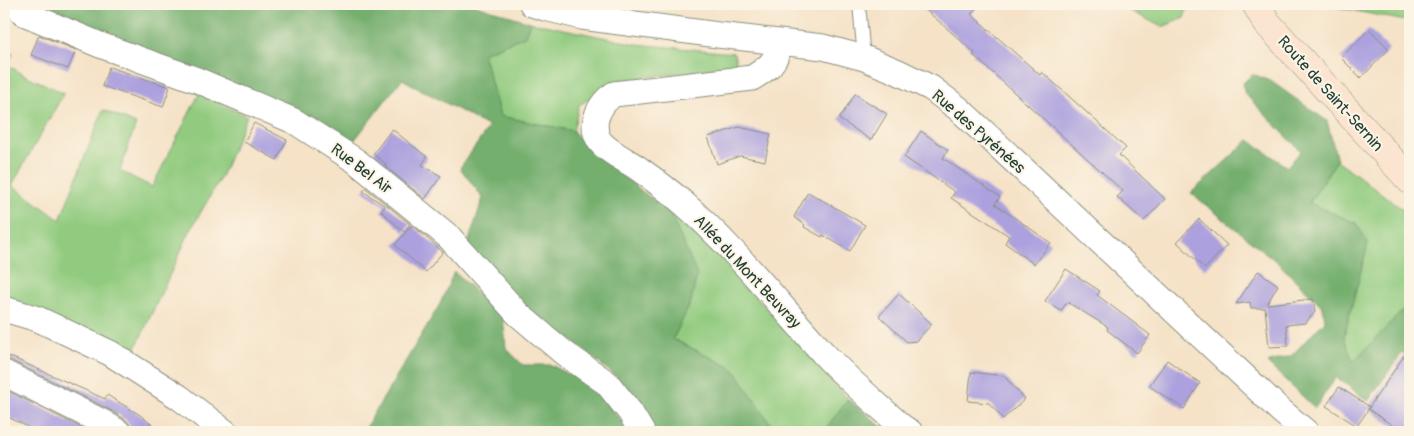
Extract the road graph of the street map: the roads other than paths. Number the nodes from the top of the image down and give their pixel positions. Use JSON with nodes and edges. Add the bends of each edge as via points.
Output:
{"nodes":[{"id":1,"x":13,"y":4,"type":"edge"},
{"id":2,"x":532,"y":4,"type":"edge"},
{"id":3,"x":859,"y":4,"type":"edge"},
{"id":4,"x":1256,"y":4,"type":"edge"},
{"id":5,"x":780,"y":42,"type":"junction"},
{"id":6,"x":864,"y":58,"type":"junction"},
{"id":7,"x":1410,"y":180,"type":"edge"},
{"id":8,"x":4,"y":309,"type":"edge"},
{"id":9,"x":4,"y":373,"type":"edge"},
{"id":10,"x":118,"y":432,"type":"edge"},
{"id":11,"x":225,"y":432,"type":"edge"},
{"id":12,"x":642,"y":432,"type":"edge"},
{"id":13,"x":910,"y":432,"type":"edge"},
{"id":14,"x":1306,"y":432,"type":"edge"}],
"edges":[{"from":1,"to":12,"type":"street","name":"Rue Bel Air","via":[[26,14],[91,42],[197,80],[294,121],[356,161],[449,238],[518,314],[564,353],[607,383]]},
{"from":2,"to":5,"type":"street","name":"Rue des Pyrénées","via":[[582,17]]},
{"from":3,"to":6,"type":"lane"},
{"from":4,"to":7,"type":"street","name":"Route de Saint-Sernin","via":[[1267,23]]},
{"from":5,"to":6,"type":"street","name":"Rue des Pyrénées"},
{"from":5,"to":13,"type":"street","name":"Allée du Mont Beuvray","via":[[774,62],[752,78],[614,94],[606,99],[596,119],[599,140],[681,201],[733,250],[826,355]]},
{"from":6,"to":14,"type":"street","name":"Rue des Pyrénées","via":[[931,88],[959,109]]},
{"from":8,"to":11,"type":"street","via":[[38,319],[110,353],[179,397]]},
{"from":9,"to":10,"type":"street"}]}
